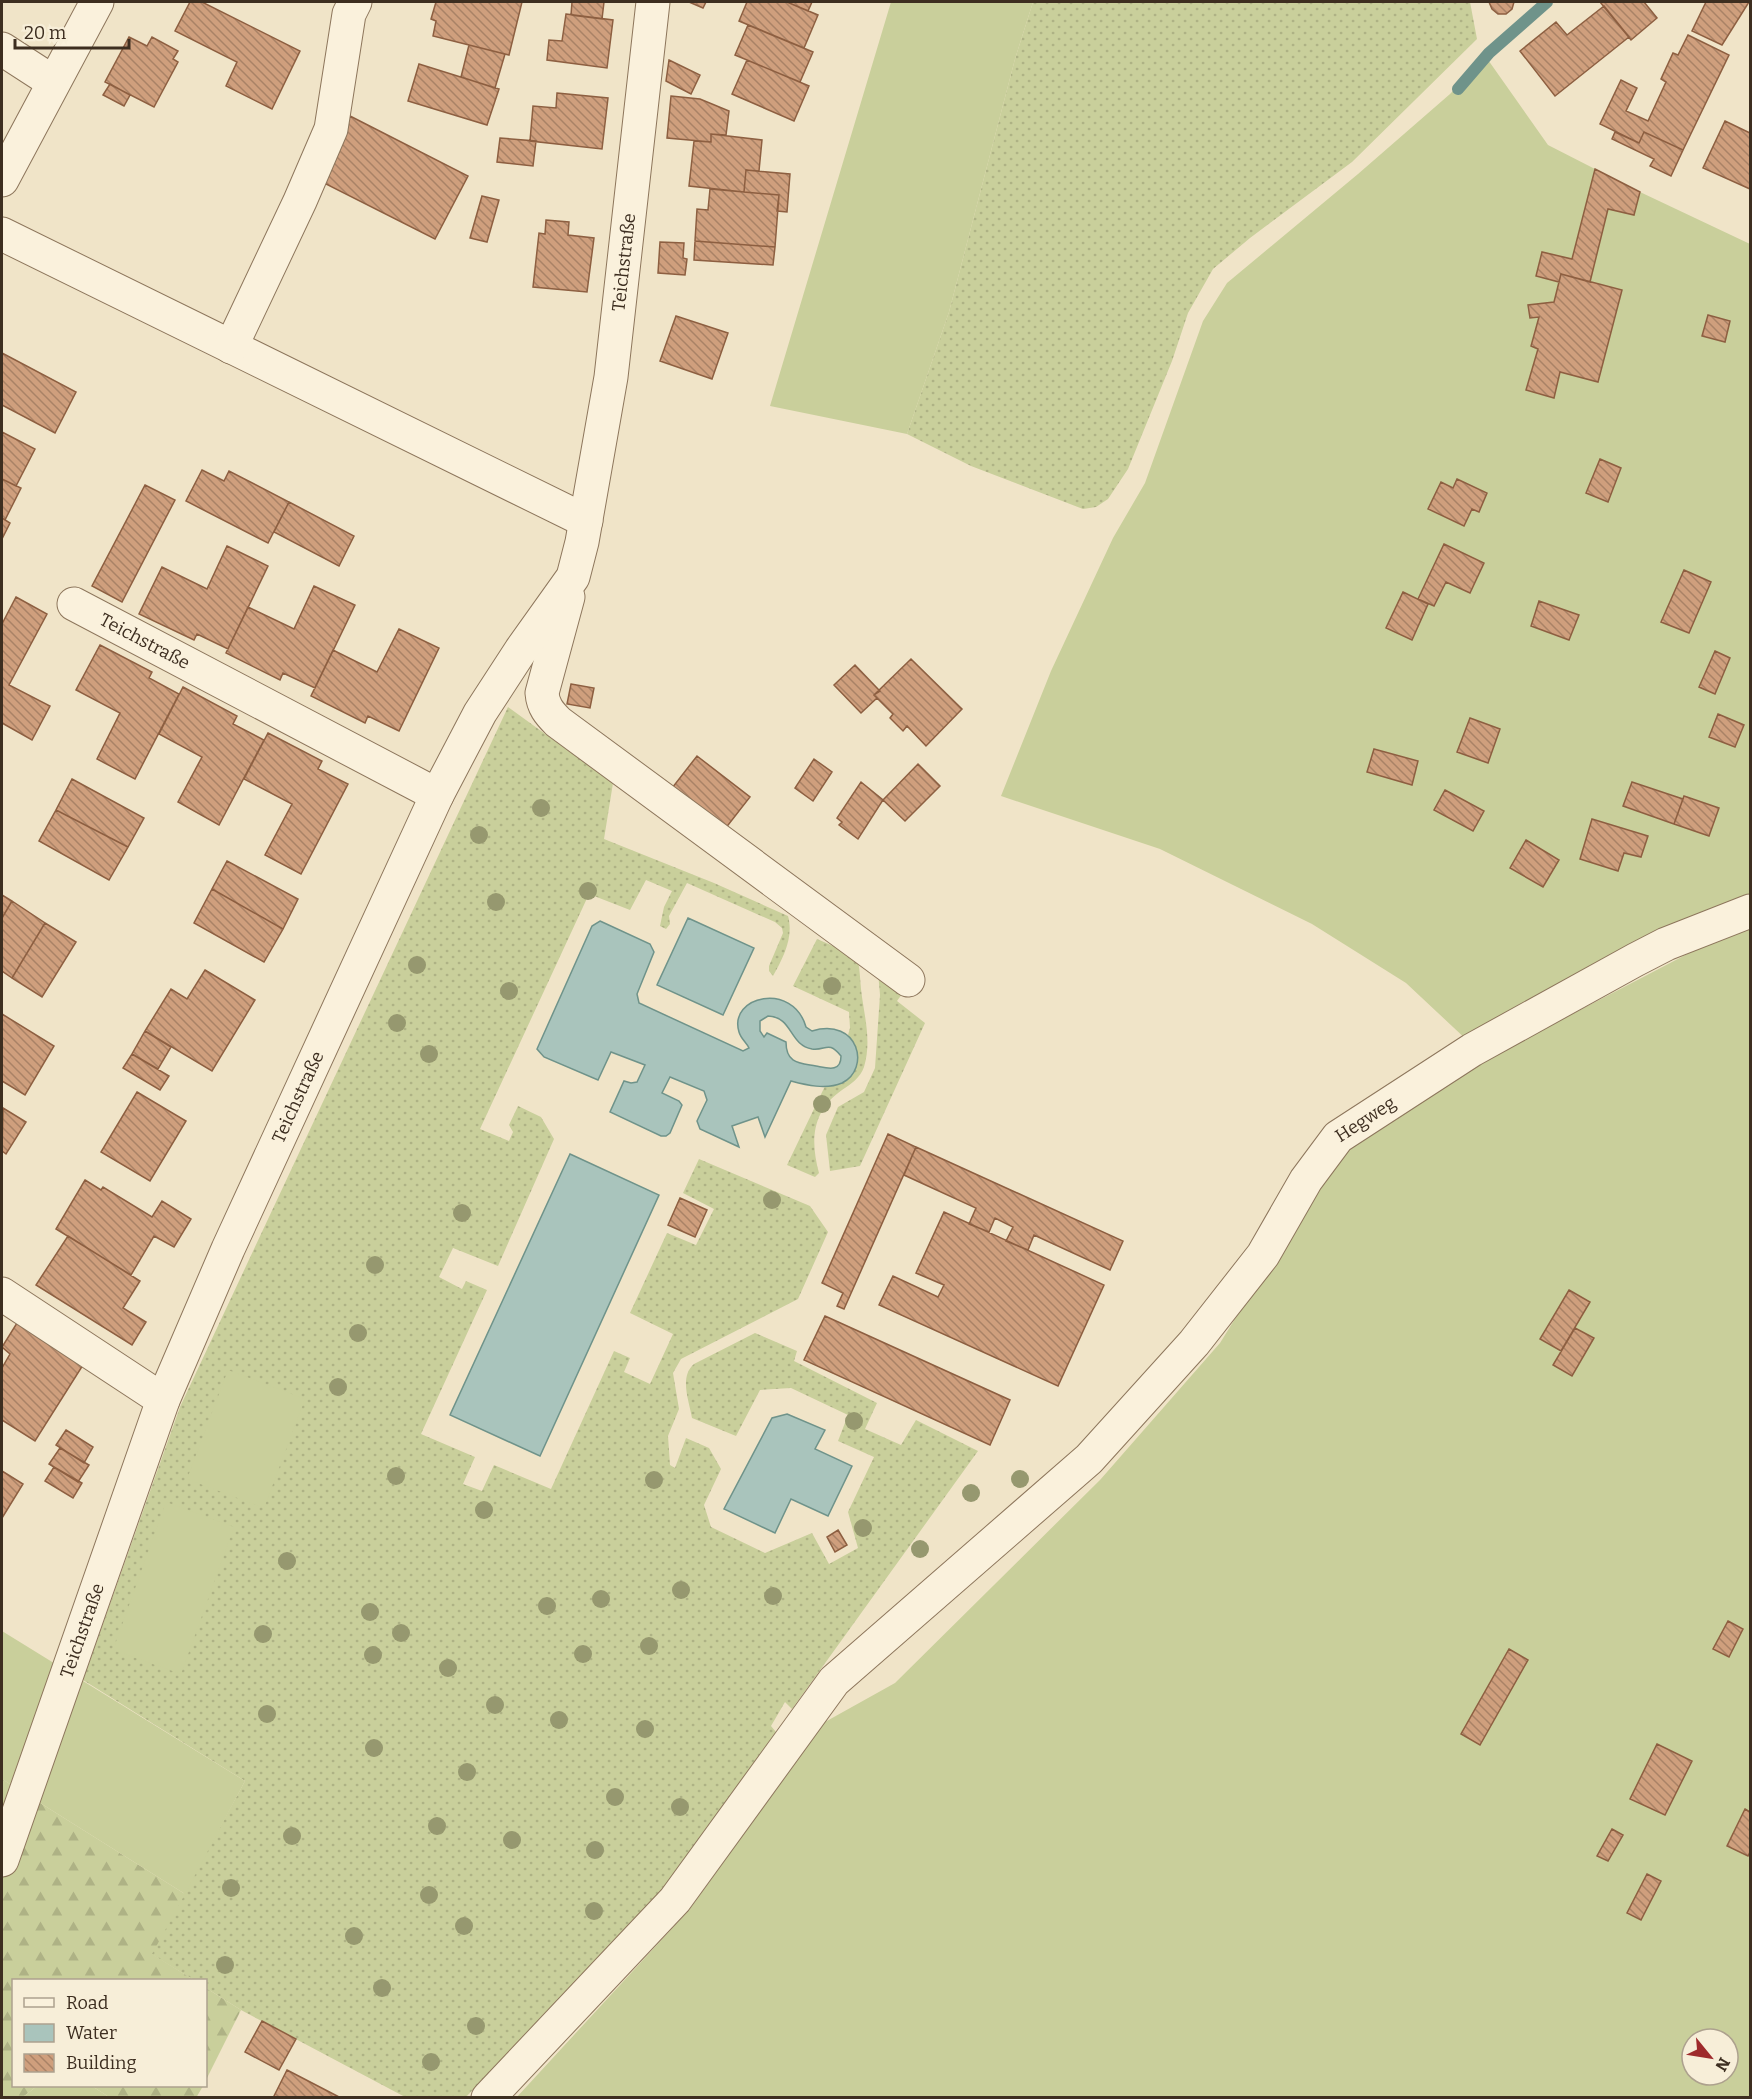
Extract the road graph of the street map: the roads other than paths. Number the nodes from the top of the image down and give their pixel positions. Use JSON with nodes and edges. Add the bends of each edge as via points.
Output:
{"nodes":[{"id":1,"x":97,"y":2,"type":"edge"},
{"id":2,"x":355,"y":2,"type":"edge"},
{"id":3,"x":653,"y":2,"type":"edge"},
{"id":4,"x":2,"y":49,"type":"edge"},
{"id":5,"x":53,"y":82,"type":"junction"},
{"id":6,"x":2,"y":180,"type":"edge"},
{"id":7,"x":2,"y":234,"type":"edge"},
{"id":8,"x":231,"y":347,"type":"junction"},
{"id":9,"x":586,"y":521,"type":"junction"},
{"id":10,"x":573,"y":577,"type":"junction"},
{"id":11,"x":74,"y":604,"type":"dead end"},
{"id":12,"x":437,"y":795,"type":"junction"},
{"id":13,"x":1750,"y":911,"type":"edge"},
{"id":14,"x":908,"y":980,"type":"dead end"},
{"id":15,"x":2,"y":1294,"type":"edge"},
{"id":16,"x":163,"y":1400,"type":"junction"},
{"id":17,"x":2,"y":1860,"type":"edge"},
{"id":18,"x":488,"y":2097,"type":"edge"}],
"edges":[{"from":1,"to":5,"type":"street"},
{"from":2,"to":8,"type":"street","via":[[349,14],[331,129]]},
{"from":3,"to":9,"type":"street","name":"Teichstraße","via":[[611,377]]},
{"from":4,"to":5,"type":"street"},
{"from":5,"to":6,"type":"street"},
{"from":7,"to":8,"type":"street"},
{"from":8,"to":9,"type":"street"},
{"from":9,"to":10,"type":"street","name":"Teichstraße"},
{"from":10,"to":12,"type":"street","name":"Teichstraße","via":[[480,713]]},
{"from":10,"to":14,"type":"street","via":[[542,693],[549,714]]},
{"from":11,"to":12,"type":"street","name":"Teichstraße"},
{"from":12,"to":16,"type":"street","name":"Teichstraße","via":[[228,1249]]},
{"from":13,"to":18,"type":"street","name":"Hegweg","via":[[1635,960],[1472,1050],[1338,1137],[1306,1180],[1256,1264],[1194,1343],[1089,1459],[834,1681],[675,1900]]},
{"from":15,"to":16,"type":"street"},
{"from":16,"to":17,"type":"street","name":"Teichstraße"}]}
